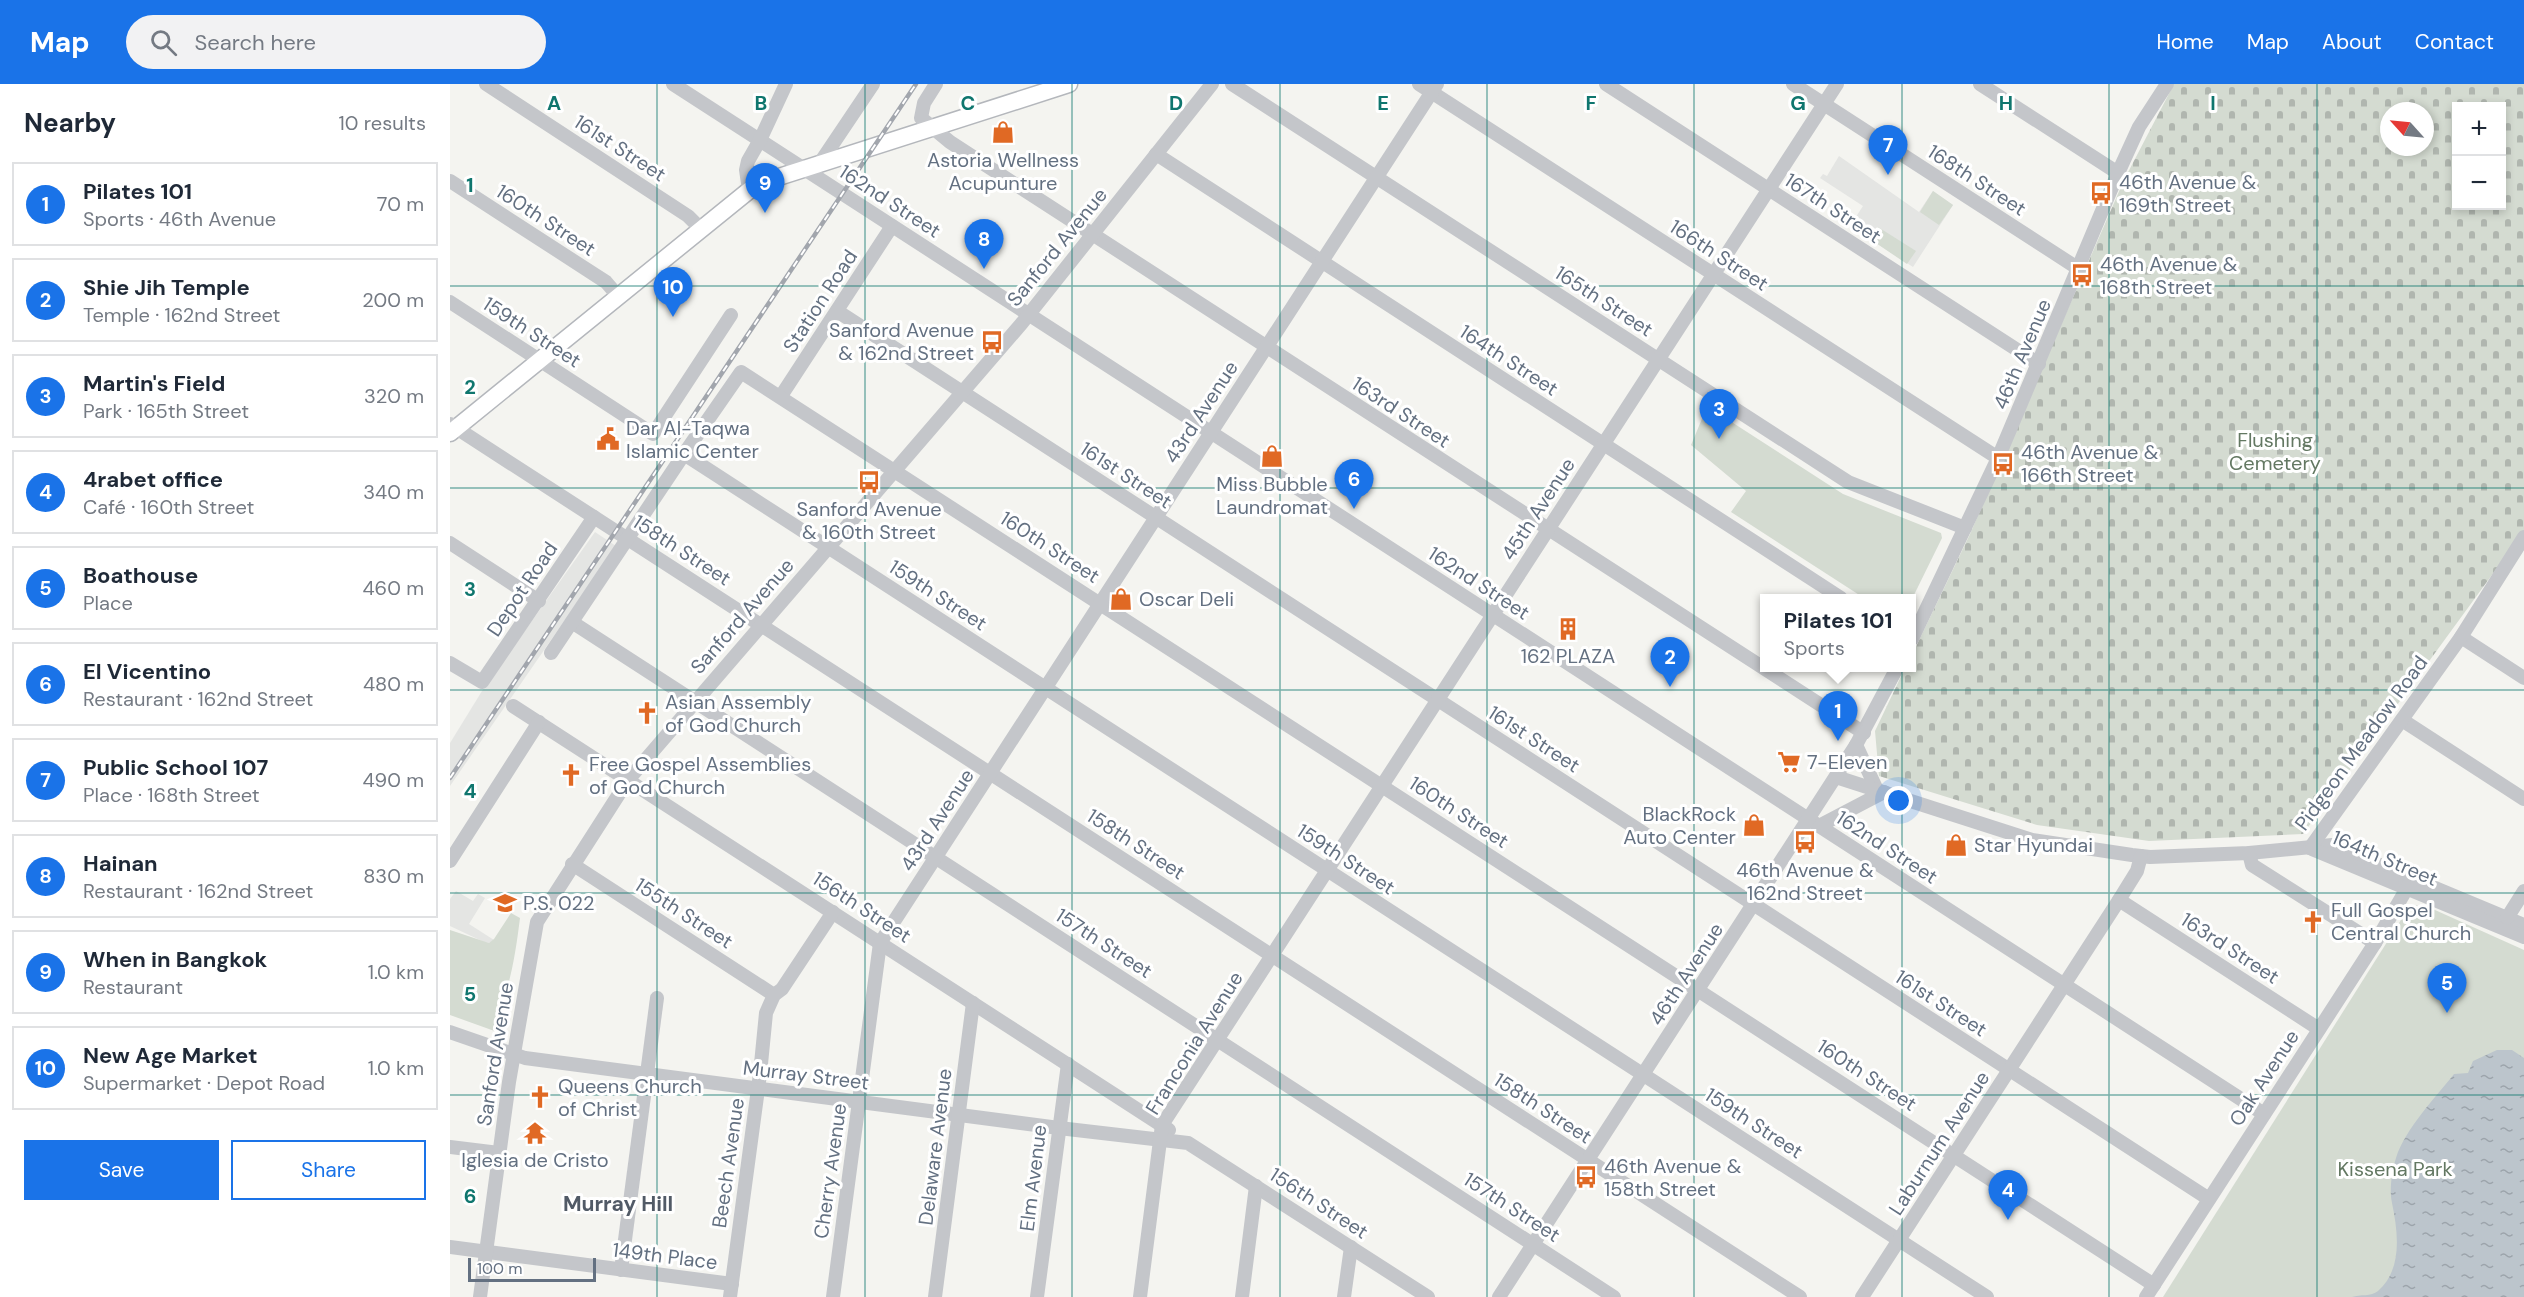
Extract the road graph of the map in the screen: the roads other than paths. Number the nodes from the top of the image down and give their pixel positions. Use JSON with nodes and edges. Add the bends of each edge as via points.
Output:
{"nodes":[{"id":1,"x":486,"y":84,"type":"edge"},
{"id":2,"x":673,"y":84,"type":"edge"},
{"id":3,"x":786,"y":84,"type":"edge"},
{"id":4,"x":873,"y":84,"type":"edge"},
{"id":5,"x":936,"y":84,"type":"edge"},
{"id":6,"x":1069,"y":84,"type":"edge"},
{"id":7,"x":1232,"y":84,"type":"edge"},
{"id":8,"x":1419,"y":84,"type":"edge"},
{"id":9,"x":1606,"y":84,"type":"edge"},
{"id":10,"x":1793,"y":84,"type":"edge"},
{"id":11,"x":1837,"y":84,"type":"edge"},
{"id":12,"x":1980,"y":84,"type":"edge"},
{"id":13,"x":2167,"y":84,"type":"edge"},
{"id":14,"x":1210,"y":85,"type":"edge"},
{"id":15,"x":1434,"y":88,"type":"edge"},
{"id":16,"x":1038,"y":89,"type":"edge"},
{"id":17,"x":1824,"y":104,"type":"junction"},
{"id":18,"x":926,"y":123,"type":"junction"},
{"id":19,"x":844,"y":128,"type":"junction"},
{"id":20,"x":760,"y":140,"type":"junction"},
{"id":21,"x":850,"y":154,"type":"junction"},
{"id":22,"x":1156,"y":154,"type":"junction"},
{"id":23,"x":812,"y":166,"type":"junction"},
{"id":24,"x":2118,"y":173,"type":"junction"},
{"id":25,"x":1377,"y":177,"type":"junction"},
{"id":26,"x":450,"y":181,"type":"edge"},
{"id":27,"x":749,"y":189,"type":"junction"},
{"id":28,"x":1769,"y":189,"type":"junction"},
{"id":29,"x":892,"y":226,"type":"junction"},
{"id":30,"x":701,"y":229,"type":"junction"},
{"id":31,"x":1092,"y":235,"type":"junction"},
{"id":32,"x":1322,"y":262,"type":"junction"},
{"id":33,"x":2079,"y":269,"type":"junction"},
{"id":34,"x":1713,"y":274,"type":"junction"},
{"id":35,"x":618,"y":296,"type":"junction"},
{"id":36,"x":450,"y":302,"type":"edge"},
{"id":37,"x":837,"y":311,"type":"junction"},
{"id":38,"x":732,"y":315,"type":"dead end"},
{"id":39,"x":1028,"y":315,"type":"junction"},
{"id":40,"x":1266,"y":347,"type":"junction"},
{"id":41,"x":1658,"y":359,"type":"junction"},
{"id":42,"x":539,"y":360,"type":"junction"},
{"id":43,"x":2038,"y":364,"type":"junction"},
{"id":44,"x":962,"y":392,"type":"junction"},
{"id":45,"x":781,"y":396,"type":"junction"},
{"id":46,"x":452,"y":428,"type":"edge"},
{"id":47,"x":1211,"y":433,"type":"junction"},
{"id":48,"x":1603,"y":445,"type":"junction"},
{"id":49,"x":684,"y":454,"type":"junction"},
{"id":50,"x":1998,"y":458,"type":"junction"},
{"id":51,"x":894,"y":470,"type":"junction"},
{"id":52,"x":594,"y":517,"type":"junction"},
{"id":53,"x":1156,"y":518,"type":"junction"},
{"id":54,"x":1965,"y":528,"type":"junction"},
{"id":55,"x":1548,"y":530,"type":"junction"},
{"id":56,"x":2524,"y":537,"type":"edge"},
{"id":57,"x":628,"y":538,"type":"junction"},
{"id":58,"x":450,"y":543,"type":"edge"},
{"id":59,"x":827,"y":547,"type":"junction"},
{"id":60,"x":2519,"y":555,"type":"edge"},
{"id":61,"x":1835,"y":594,"type":"edge"},
{"id":62,"x":539,"y":601,"type":"junction"},
{"id":63,"x":1101,"y":603,"type":"junction"},
{"id":64,"x":1493,"y":615,"type":"junction"},
{"id":65,"x":572,"y":622,"type":"junction"},
{"id":66,"x":761,"y":624,"type":"junction"},
{"id":67,"x":1916,"y":629,"type":"edge"},
{"id":68,"x":2461,"y":637,"type":"junction"},
{"id":69,"x":551,"y":653,"type":"dead end"},
{"id":70,"x":450,"y":663,"type":"edge"},
{"id":71,"x":1895,"y":672,"type":"edge"},
{"id":72,"x":2524,"y":678,"type":"edge"},
{"id":73,"x":1046,"y":688,"type":"junction"},
{"id":74,"x":1438,"y":700,"type":"junction"},
{"id":75,"x":694,"y":702,"type":"junction"},
{"id":76,"x":513,"y":706,"type":"dead end"},
{"id":77,"x":2402,"y":720,"type":"junction"},
{"id":78,"x":539,"y":722,"type":"junction"},
{"id":79,"x":1860,"y":739,"type":"junction"},
{"id":80,"x":990,"y":773,"type":"junction"},
{"id":81,"x":1836,"y":777,"type":"junction"},
{"id":82,"x":628,"y":780,"type":"junction"},
{"id":83,"x":1383,"y":786,"type":"junction"},
{"id":84,"x":1881,"y":791,"type":"junction"},
{"id":85,"x":2524,"y":799,"type":"edge"},
{"id":86,"x":1814,"y":823,"type":"junction"},
{"id":87,"x":2310,"y":848,"type":"junction"},
{"id":88,"x":2249,"y":853,"type":"junction"},
{"id":89,"x":2140,"y":856,"type":"junction"},
{"id":90,"x":936,"y":858,"type":"junction"},
{"id":91,"x":450,"y":861,"type":"edge"},
{"id":92,"x":572,"y":864,"type":"junction"},
{"id":93,"x":1327,"y":871,"type":"junction"},
{"id":94,"x":2411,"y":883,"type":"junction"},
{"id":95,"x":2524,"y":891,"type":"edge"},
{"id":96,"x":2119,"y":900,"type":"junction"},
{"id":97,"x":1754,"y":905,"type":"junction"},
{"id":98,"x":833,"y":912,"type":"junction"},
{"id":99,"x":2507,"y":918,"type":"junction"},
{"id":100,"x":2524,"y":925,"type":"edge"},
{"id":101,"x":2524,"y":937,"type":"edge"},
{"id":102,"x":880,"y":943,"type":"junction"},
{"id":103,"x":2375,"y":944,"type":"junction"},
{"id":104,"x":1273,"y":956,"type":"junction"},
{"id":105,"x":2064,"y":985,"type":"junction"},
{"id":106,"x":1698,"y":990,"type":"junction"},
{"id":107,"x":774,"y":995,"type":"junction"},
{"id":108,"x":657,"y":998,"type":"dead end"},
{"id":109,"x":974,"y":1003,"type":"junction"},
{"id":110,"x":2319,"y":1029,"type":"junction"},
{"id":111,"x":450,"y":1032,"type":"edge"},
{"id":112,"x":1218,"y":1040,"type":"junction"},
{"id":113,"x":514,"y":1054,"type":"junction"},
{"id":114,"x":1068,"y":1064,"type":"junction"},
{"id":115,"x":2009,"y":1070,"type":"junction"},
{"id":116,"x":647,"y":1074,"type":"junction"},
{"id":117,"x":1643,"y":1075,"type":"junction"},
{"id":118,"x":758,"y":1089,"type":"junction"},
{"id":119,"x":859,"y":1102,"type":"junction"},
{"id":120,"x":2264,"y":1114,"type":"junction"},
{"id":121,"x":959,"y":1115,"type":"junction"},
{"id":122,"x":1059,"y":1128,"type":"junction"},
{"id":123,"x":1161,"y":1132,"type":"junction"},
{"id":124,"x":450,"y":1147,"type":"edge"},
{"id":125,"x":499,"y":1153,"type":"junction"},
{"id":126,"x":1954,"y":1155,"type":"junction"},
{"id":127,"x":1588,"y":1160,"type":"junction"},
{"id":128,"x":1256,"y":1186,"type":"junction"},
{"id":129,"x":2209,"y":1199,"type":"junction"},
{"id":130,"x":1899,"y":1240,"type":"junction"},
{"id":131,"x":1534,"y":1245,"type":"junction"},
{"id":132,"x":450,"y":1247,"type":"edge"},
{"id":133,"x":1351,"y":1247,"type":"junction"},
{"id":134,"x":486,"y":1251,"type":"junction"},
{"id":135,"x":621,"y":1270,"type":"junction"},
{"id":136,"x":2154,"y":1285,"type":"junction"},
{"id":137,"x":731,"y":1291,"type":"edge"},
{"id":138,"x":480,"y":1297,"type":"edge"},
{"id":139,"x":833,"y":1297,"type":"edge"},
{"id":140,"x":935,"y":1297,"type":"edge"},
{"id":141,"x":1038,"y":1297,"type":"edge"},
{"id":142,"x":1140,"y":1297,"type":"edge"},
{"id":143,"x":1242,"y":1297,"type":"edge"},
{"id":144,"x":1344,"y":1297,"type":"edge"},
{"id":145,"x":1428,"y":1297,"type":"edge"},
{"id":146,"x":1499,"y":1297,"type":"edge"},
{"id":147,"x":1614,"y":1297,"type":"edge"},
{"id":148,"x":1800,"y":1297,"type":"edge"},
{"id":149,"x":1862,"y":1297,"type":"edge"},
{"id":150,"x":1987,"y":1297,"type":"edge"},
{"id":151,"x":2146,"y":1297,"type":"edge"}],
"edges":[{"from":1,"to":30,"type":"street","name":"161st Street","via":[[688,216]]},
{"from":2,"to":20,"type":"street","name":"162nd Street"},
{"from":3,"to":20,"type":"street"},
{"from":4,"to":19,"type":"street"},
{"from":5,"to":18,"type":"street","via":[[924,104]]},
{"from":6,"to":16,"type":"main road"},
{"from":7,"to":25,"type":"street","name":"165th Street"},
{"from":8,"to":15,"type":"street","name":"166th Street"},
{"from":9,"to":28,"type":"street","name":"167th Street"},
{"from":10,"to":17,"type":"street","name":"168th Street"},
{"from":11,"to":17,"type":"street","name":"45th Avenue"},
{"from":12,"to":24,"type":"street"},
{"from":13,"to":24,"type":"street","name":"46th Avenue","via":[[2139,127]]},
{"from":14,"to":22,"type":"street","name":"Sanford Avenue"},
{"from":15,"to":25,"type":"street","name":"43rd Avenue"},
{"from":15,"to":34,"type":"street","name":"166th Street"},
{"from":16,"to":18,"type":"main road"},
{"from":17,"to":28,"type":"street","name":"45th Avenue"},
{"from":17,"to":33,"type":"street","name":"168th Street"},
{"from":18,"to":21,"type":"main road"},
{"from":18,"to":31,"type":"street","name":"163rd Street"},
{"from":19,"to":21,"type":"street"},
{"from":19,"to":23,"type":"street"},
{"from":20,"to":23,"type":"street","name":"162nd Street"},
{"from":20,"to":27,"type":"street","via":[[748,161]]},
{"from":21,"to":23,"type":"main road"},
{"from":22,"to":31,"type":"street","name":"Sanford Avenue"},
{"from":22,"to":32,"type":"street","name":"164th Street"},
{"from":23,"to":27,"type":"main road"},
{"from":23,"to":29,"type":"street","name":"162nd Street"},
{"from":24,"to":33,"type":"street","name":"46th Avenue"},
{"from":25,"to":32,"type":"street","name":"43rd Avenue"},
{"from":25,"to":41,"type":"street","name":"165th Street"},
{"from":26,"to":35,"type":"street","name":"160th Street","via":[[606,282]]},
{"from":27,"to":30,"type":"main road"},
{"from":28,"to":34,"type":"street","name":"45th Avenue"},
{"from":28,"to":43,"type":"street","name":"167th Street"},
{"from":29,"to":37,"type":"street","name":"Station Road"},
{"from":29,"to":39,"type":"street","name":"162nd Street"},
{"from":30,"to":35,"type":"main road"},
{"from":31,"to":39,"type":"street","name":"Sanford Avenue"},
{"from":31,"to":40,"type":"street","name":"163rd Street"},
{"from":32,"to":40,"type":"street","name":"43rd Avenue"},
{"from":32,"to":48,"type":"street","name":"164th Street"},
{"from":33,"to":43,"type":"street","name":"46th Avenue"},
{"from":34,"to":41,"type":"street","name":"45th Avenue"},
{"from":34,"to":50,"type":"street","name":"166th Street"},
{"from":35,"to":42,"type":"main road"},
{"from":36,"to":42,"type":"street","name":"159th Street"},
{"from":37,"to":44,"type":"street","name":"161st Street"},
{"from":37,"to":45,"type":"street","name":"Station Road"},
{"from":38,"to":42,"type":"street","name":"159th Street","via":[[653,434]]},
{"from":39,"to":44,"type":"street","name":"Sanford Avenue"},
{"from":39,"to":47,"type":"street","name":"162nd Street"},
{"from":40,"to":47,"type":"street","name":"43rd Avenue"},
{"from":40,"to":55,"type":"street","name":"163rd Street"},
{"from":41,"to":48,"type":"street","name":"45th Avenue"},
{"from":41,"to":54,"type":"street","name":"165th Street","via":[[1848,482]]},
{"from":42,"to":46,"type":"main road"},
{"from":43,"to":50,"type":"street","name":"46th Avenue"},
{"from":44,"to":51,"type":"street","name":"Sanford Avenue"},
{"from":44,"to":53,"type":"street","name":"161st Street"},
{"from":45,"to":49,"type":"street","name":"160th Street","via":[[741,372]]},
{"from":45,"to":51,"type":"street","name":"160th Street"},
{"from":46,"to":52,"type":"street","name":"158th Street"},
{"from":47,"to":53,"type":"street","name":"43rd Avenue"},
{"from":47,"to":64,"type":"street","name":"162nd Street"},
{"from":48,"to":55,"type":"street","name":"45th Avenue"},
{"from":48,"to":61,"type":"street","name":"164th Street"},
{"from":49,"to":57,"type":"street"},
{"from":49,"to":59,"type":"street","name":"159th Street"},
{"from":50,"to":54,"type":"street","name":"46th Avenue"},
{"from":51,"to":59,"type":"street","name":"Sanford Avenue"},
{"from":51,"to":63,"type":"street","name":"160th Street"},
{"from":52,"to":57,"type":"street","name":"158th Street"},
{"from":52,"to":62,"type":"street","name":"Depot Road"},
{"from":53,"to":63,"type":"street","name":"43rd Avenue"},
{"from":53,"to":74,"type":"street","name":"161st Street"},
{"from":54,"to":67,"type":"street","name":"46th Avenue"},
{"from":55,"to":64,"type":"street","name":"45th Avenue"},
{"from":55,"to":79,"type":"street","name":"163rd Street"},
{"from":56,"to":60,"type":"street","name":"Pidgeon Meadow Road"},
{"from":57,"to":65,"type":"street"},
{"from":57,"to":66,"type":"street","name":"158th Street"},
{"from":58,"to":62,"type":"street"},
{"from":59,"to":66,"type":"street","name":"Sanford Avenue"},
{"from":59,"to":73,"type":"street","name":"159th Street"},
{"from":60,"to":68,"type":"street","name":"Pidgeon Meadow Road"},
{"from":62,"to":70,"type":"street","name":"Depot Road","via":[[482,682]]},
{"from":63,"to":73,"type":"street","name":"43rd Avenue"},
{"from":63,"to":83,"type":"street","name":"160th Street"},
{"from":64,"to":74,"type":"street","name":"45th Avenue"},
{"from":64,"to":86,"type":"street","name":"162nd Street"},
{"from":65,"to":69,"type":"street"},
{"from":65,"to":75,"type":"street","name":"157th Street"},
{"from":66,"to":75,"type":"street","name":"Sanford Avenue"},
{"from":66,"to":80,"type":"street","name":"158th Street"},
{"from":68,"to":72,"type":"street"},
{"from":68,"to":77,"type":"street","name":"Pidgeon Meadow Road"},
{"from":71,"to":79,"type":"street","name":"46th Avenue"},
{"from":73,"to":80,"type":"street","name":"43rd Avenue"},
{"from":73,"to":93,"type":"street","name":"159th Street"},
{"from":74,"to":83,"type":"street","name":"45th Avenue"},
{"from":74,"to":97,"type":"street","name":"161st Street"},
{"from":75,"to":82,"type":"street","name":"Sanford Avenue"},
{"from":75,"to":90,"type":"street","name":"157th Street"},
{"from":76,"to":78,"type":"street","name":"156th Street"},
{"from":77,"to":85,"type":"street"},
{"from":77,"to":87,"type":"street","name":"Pidgeon Meadow Road"},
{"from":78,"to":82,"type":"street","name":"156th Street"},
{"from":78,"to":91,"type":"street"},
{"from":79,"to":81,"type":"street","name":"46th Avenue"},
{"from":79,"to":84,"type":"street"},
{"from":80,"to":90,"type":"street","name":"43rd Avenue"},
{"from":80,"to":104,"type":"street","name":"158th Street"},
{"from":81,"to":84,"type":"street","name":"Pidgeon Meadow Road"},
{"from":81,"to":86,"type":"street","name":"46th Avenue"},
{"from":82,"to":92,"type":"street","name":"Sanford Avenue"},
{"from":82,"to":98,"type":"street","name":"156th Street"},
{"from":83,"to":93,"type":"street","name":"45th Avenue"},
{"from":83,"to":106,"type":"street","name":"160th Street"},
{"from":84,"to":86,"type":"street"},
{"from":84,"to":89,"type":"street","name":"Pidgeon Meadow Road","via":[[2032,840]]},
{"from":86,"to":97,"type":"street","name":"46th Avenue"},
{"from":86,"to":105,"type":"street","name":"162nd Street"},
{"from":87,"to":88,"type":"street","name":"Pidgeon Meadow Road"},
{"from":87,"to":94,"type":"street","name":"164th Street"},
{"from":88,"to":89,"type":"street","name":"Pidgeon Meadow Road"},
{"from":88,"to":103,"type":"street","via":[[2252,865]]},
{"from":89,"to":96,"type":"street","name":"Laburnum Avenue","via":[[2137,871]]},
{"from":90,"to":102,"type":"street","name":"43rd Avenue"},
{"from":90,"to":112,"type":"street","name":"157th Street"},
{"from":92,"to":107,"type":"street","name":"155th Street"},
{"from":92,"to":113,"type":"street","name":"Sanford Avenue","via":[[537,922]]},
{"from":93,"to":104,"type":"street","name":"45th Avenue"},
{"from":93,"to":117,"type":"street","name":"159th Street"},
{"from":94,"to":99,"type":"street","name":"164th Street"},
{"from":94,"to":101,"type":"street","name":"164th Street"},
{"from":94,"to":103,"type":"street","name":"Oak Avenue"},
{"from":95,"to":99,"type":"street"},
{"from":96,"to":105,"type":"street","name":"Laburnum Avenue"},
{"from":96,"to":110,"type":"street","name":"163rd Street"},
{"from":97,"to":106,"type":"street","name":"46th Avenue"},
{"from":97,"to":115,"type":"street","name":"161st Street"},
{"from":98,"to":102,"type":"street","name":"156th Street"},
{"from":98,"to":107,"type":"street","name":"Beech Avenue","via":[[782,989]]},
{"from":99,"to":100,"type":"street","name":"164th Street"},
{"from":102,"to":109,"type":"street","name":"156th Street"},
{"from":102,"to":119,"type":"street","name":"Cherry Avenue"},
{"from":103,"to":110,"type":"street","name":"Oak Avenue"},
{"from":104,"to":112,"type":"street","name":"Franconia Avenue"},
{"from":104,"to":127,"type":"street","name":"158th Street"},
{"from":105,"to":115,"type":"street","name":"Laburnum Avenue"},
{"from":105,"to":120,"type":"street","name":"162nd Street"},
{"from":106,"to":117,"type":"street","name":"46th Avenue"},
{"from":106,"to":126,"type":"street","name":"160th Street"},
{"from":107,"to":118,"type":"street","name":"Beech Avenue","via":[[766,1013]]},
{"from":108,"to":116,"type":"street"},
{"from":109,"to":114,"type":"street","name":"156th Street"},
{"from":109,"to":121,"type":"street","name":"Delaware Avenue"},
{"from":110,"to":120,"type":"street","name":"Oak Avenue"},
{"from":111,"to":113,"type":"street","name":"Murray Street"},
{"from":112,"to":123,"type":"street","name":"Franconia Avenue"},
{"from":112,"to":131,"type":"street","name":"157th Street"},
{"from":113,"to":116,"type":"street","name":"Murray Street"},
{"from":113,"to":125,"type":"street","name":"Sanford Avenue"},
{"from":114,"to":122,"type":"street","name":"Elm Avenue"},
{"from":114,"to":123,"type":"street","name":"156th Street"},
{"from":115,"to":126,"type":"street","name":"Laburnum Avenue"},
{"from":115,"to":129,"type":"street","name":"161st Street"},
{"from":116,"to":118,"type":"street","name":"Murray Street"},
{"from":116,"to":135,"type":"street"},
{"from":117,"to":127,"type":"street","name":"46th Avenue"},
{"from":117,"to":130,"type":"street","name":"159th Street"},
{"from":118,"to":119,"type":"street","name":"Murray Street"},
{"from":118,"to":137,"type":"street","name":"Beech Avenue"},
{"from":119,"to":121,"type":"street","name":"Murray Street"},
{"from":119,"to":139,"type":"street","name":"Cherry Avenue"},
{"from":120,"to":129,"type":"street","name":"Oak Avenue"},
{"from":121,"to":122,"type":"street","name":"Murray Street"},
{"from":121,"to":140,"type":"street","name":"Delaware Avenue"},
{"from":122,"to":123,"type":"street","name":"Murray Street"},
{"from":122,"to":141,"type":"street","name":"Elm Avenue"},
{"from":123,"to":128,"type":"street","name":"156th Street","via":[[1188,1143]]},
{"from":123,"to":142,"type":"street","name":"Franconia Avenue"},
{"from":124,"to":125,"type":"street"},
{"from":125,"to":134,"type":"street","name":"Sanford Avenue"},
{"from":126,"to":130,"type":"street","name":"Laburnum Avenue"},
{"from":126,"to":136,"type":"street","name":"160th Street"},
{"from":127,"to":131,"type":"street","name":"46th Avenue"},
{"from":127,"to":148,"type":"street","name":"158th Street"},
{"from":128,"to":133,"type":"street","name":"156th Street"},
{"from":128,"to":143,"type":"street"},
{"from":129,"to":136,"type":"street","name":"Oak Avenue"},
{"from":130,"to":149,"type":"street","name":"Laburnum Avenue"},
{"from":130,"to":150,"type":"street","name":"159th Street"},
{"from":131,"to":146,"type":"street","name":"46th Avenue"},
{"from":131,"to":147,"type":"street","name":"157th Street"},
{"from":132,"to":134,"type":"street","name":"149th Place"},
{"from":133,"to":144,"type":"street"},
{"from":133,"to":145,"type":"street","name":"156th Street"},
{"from":134,"to":135,"type":"street","name":"149th Place"},
{"from":134,"to":138,"type":"street","name":"Sanford Avenue"},
{"from":135,"to":137,"type":"street","name":"149th Place"},
{"from":136,"to":151,"type":"street","name":"Oak Avenue"}]}
